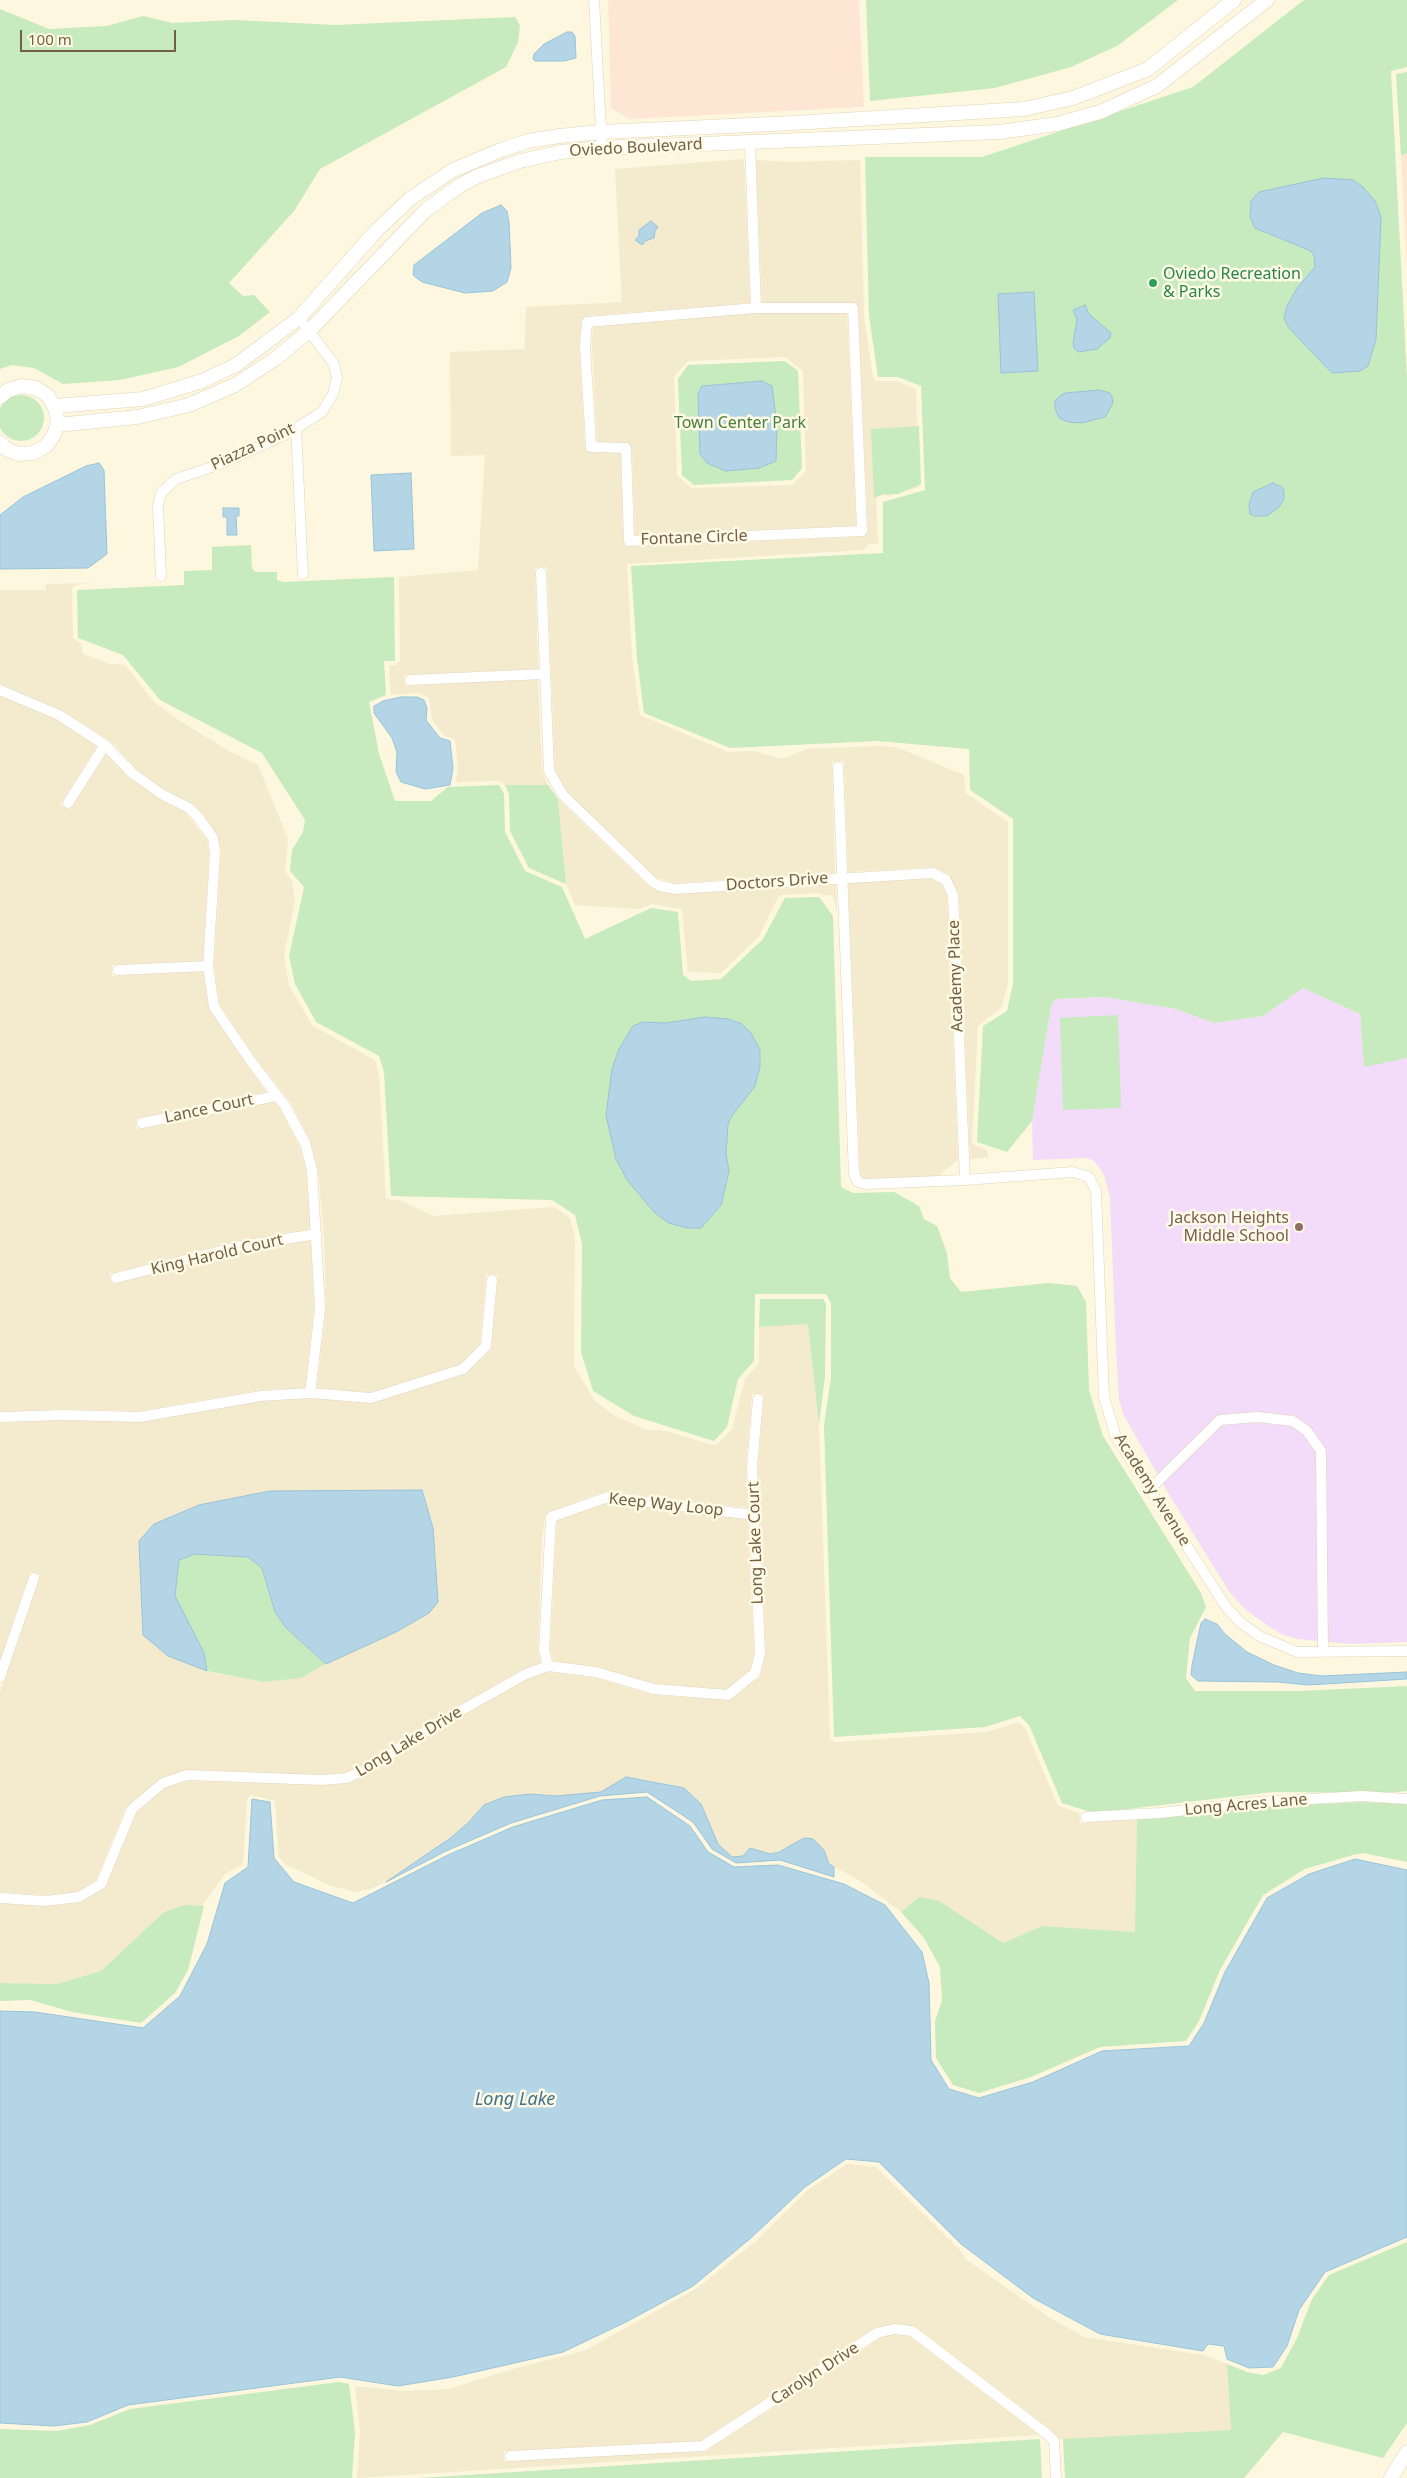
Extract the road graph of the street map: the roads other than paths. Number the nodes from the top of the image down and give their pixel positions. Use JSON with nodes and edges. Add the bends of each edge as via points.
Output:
{"nodes":[{"id":1,"x":594,"y":0,"type":"edge"},
{"id":2,"x":1234,"y":0,"type":"edge"},
{"id":3,"x":1267,"y":0,"type":"edge"},
{"id":4,"x":718,"y":126,"type":"junction"},
{"id":5,"x":601,"y":132,"type":"junction"},
{"id":6,"x":750,"y":143,"type":"junction"},
{"id":7,"x":602,"y":148,"type":"junction"},
{"id":8,"x":756,"y":308,"type":"junction"},
{"id":9,"x":299,"y":318,"type":"junction"},
{"id":10,"x":310,"y":330,"type":"junction"},
{"id":11,"x":0,"y":397,"type":"edge"},
{"id":12,"x":54,"y":406,"type":"junction"},
{"id":13,"x":57,"y":425,"type":"junction"},
{"id":14,"x":296,"y":428,"type":"junction"},
{"id":15,"x":2,"y":448,"type":"edge"},
{"id":16,"x":541,"y":573,"type":"dead end"},
{"id":17,"x":303,"y":574,"type":"dead end"},
{"id":18,"x":161,"y":576,"type":"dead end"},
{"id":19,"x":544,"y":674,"type":"junction"},
{"id":20,"x":410,"y":680,"type":"dead end"},
{"id":21,"x":0,"y":690,"type":"edge"},
{"id":22,"x":105,"y":745,"type":"junction"},
{"id":23,"x":838,"y":767,"type":"dead end"},
{"id":24,"x":68,"y":803,"type":"dead end"},
{"id":25,"x":842,"y":878,"type":"junction"},
{"id":26,"x":208,"y":966,"type":"junction"},
{"id":27,"x":118,"y":970,"type":"dead end"},
{"id":28,"x":276,"y":1096,"type":"junction"},
{"id":29,"x":142,"y":1123,"type":"dead end"},
{"id":30,"x":965,"y":1180,"type":"junction"},
{"id":31,"x":317,"y":1234,"type":"junction"},
{"id":32,"x":116,"y":1278,"type":"dead end"},
{"id":33,"x":492,"y":1280,"type":"dead end"},
{"id":34,"x":310,"y":1393,"type":"junction"},
{"id":35,"x":758,"y":1399,"type":"dead end"},
{"id":36,"x":0,"y":1417,"type":"edge"},
{"id":37,"x":1150,"y":1489,"type":"junction"},
{"id":38,"x":754,"y":1515,"type":"junction"},
{"id":39,"x":34,"y":1578,"type":"dead end"},
{"id":40,"x":1407,"y":1651,"type":"edge"},
{"id":41,"x":1323,"y":1652,"type":"junction"},
{"id":42,"x":548,"y":1666,"type":"junction"},
{"id":43,"x":0,"y":1677,"type":"edge"},
{"id":44,"x":745,"y":1682,"type":"joint"},
{"id":45,"x":1407,"y":1799,"type":"edge"},
{"id":46,"x":1086,"y":1817,"type":"dead end"},
{"id":47,"x":0,"y":1898,"type":"edge"},
{"id":48,"x":1407,"y":2452,"type":"edge"},
{"id":49,"x":510,"y":2456,"type":"dead end"},
{"id":50,"x":1056,"y":2478,"type":"edge"},
{"id":51,"x":1391,"y":2478,"type":"edge"}],
"edges":[{"from":1,"to":5,"type":"street"},
{"from":2,"to":4,"type":"street","name":"Oviedo Boulevard","via":[[1148,70],[1073,98],[1024,109]]},
{"from":3,"to":6,"type":"street","name":"Oviedo Boulevard","via":[[1157,86],[1092,115],[1058,124],[1003,131]]},
{"from":4,"to":5,"type":"street","name":"Oviedo Boulevard"},
{"from":4,"to":6,"type":"street","via":[[735,132]]},
{"from":5,"to":7,"type":"street"},
{"from":5,"to":9,"type":"street","name":"Oviedo Boulevard","via":[[528,141],[453,170],[411,198],[376,231]]},
{"from":6,"to":7,"type":"street","name":"Oviedo Boulevard"},
{"from":6,"to":8,"type":"street"},
{"from":7,"to":10,"type":"street","name":"Oviedo Boulevard","via":[[520,161],[459,186],[426,210]]},
{"from":8,"to":8,"type":"street","name":"Fontane Circle","via":[[853,308],[862,531],[629,541],[626,448],[591,447],[587,322]]},
{"from":9,"to":10,"type":"street","name":"Piazza Point"},
{"from":9,"to":12,"type":"street","name":"Oviedo Boulevard","via":[[236,365],[202,381],[143,399]]},
{"from":10,"to":13,"type":"street","name":"Oviedo Boulevard","via":[[275,359],[236,384],[189,405],[137,417]]},
{"from":10,"to":14,"type":"street","name":"Piazza Point","via":[[334,364],[337,378],[333,394],[322,412]]},
{"from":11,"to":12,"type":"street","via":[[8,390],[22,386],[36,388],[48,396]]},
{"from":12,"to":13,"type":"street"},
{"from":13,"to":15,"type":"street","via":[[46,446],[33,453],[19,454]]},
{"from":14,"to":17,"type":"street"},
{"from":14,"to":18,"type":"street","name":"Piazza Point","via":[[218,465],[176,479],[162,492],[158,505]]},
{"from":16,"to":19,"type":"street","name":"Doctors Drive"},
{"from":19,"to":20,"type":"street"},
{"from":19,"to":25,"type":"street","name":"Doctors Drive","via":[[549,771],[554,782],[562,795],[652,882],[675,889]]},
{"from":21,"to":22,"type":"street","via":[[59,715]]},
{"from":22,"to":24,"type":"street"},
{"from":22,"to":26,"type":"street","via":[[132,773],[163,795],[189,808],[213,838],[215,853]]},
{"from":23,"to":25,"type":"street"},
{"from":25,"to":30,"type":"street","name":"Academy Place","via":[[933,873],[946,880],[953,894]]},
{"from":25,"to":30,"type":"street","name":"Doctors Drive","via":[[854,1174],[858,1182],[865,1184]]},
{"from":26,"to":27,"type":"street"},
{"from":26,"to":28,"type":"street","via":[[214,1007]]},
{"from":28,"to":29,"type":"street","name":"Lance Court"},
{"from":28,"to":31,"type":"street","via":[[305,1143],[312,1170]]},
{"from":30,"to":37,"type":"street","name":"Academy Avenue","via":[[1073,1172],[1089,1177],[1096,1191],[1104,1397],[1116,1437]]},
{"from":31,"to":32,"type":"street","name":"King Harold Court","via":[[240,1246]]},
{"from":31,"to":34,"type":"street","via":[[320,1309]]},
{"from":33,"to":34,"type":"street","via":[[486,1346],[463,1369],[372,1398]]},
{"from":34,"to":36,"type":"street","via":[[261,1396],[140,1417]]},
{"from":35,"to":38,"type":"street","name":"Long Lake Court","via":[[752,1467]]},
{"from":37,"to":41,"type":"street","name":"Academy Avenue","via":[[1227,1608],[1240,1622],[1259,1636],[1297,1652]]},
{"from":37,"to":41,"type":"street","via":[[1220,1420],[1258,1417],[1293,1421],[1307,1431],[1321,1451]]},
{"from":38,"to":42,"type":"street","name":"Keep Way Loop","via":[[608,1497],[551,1517],[544,1650]]},
{"from":38,"to":44,"type":"street","name":"Long Lake Court","via":[[760,1654],[756,1673]]},
{"from":39,"to":43,"type":"street"},
{"from":40,"to":41,"type":"street","name":"Academy Avenue"},
{"from":42,"to":44,"type":"street","name":"Long Lake Drive","via":[[596,1672],[654,1689],[707,1694],[728,1695]]},
{"from":42,"to":47,"type":"street","name":"Long Lake Drive","via":[[526,1674],[445,1719],[372,1766],[347,1778],[187,1775],[163,1782],[132,1809],[101,1884],[79,1897],[45,1901]]},
{"from":45,"to":46,"type":"street","name":"Long Acres Lane","via":[[1362,1796]]},
{"from":48,"to":51,"type":"street"},
{"from":49,"to":50,"type":"street","name":"Carolyn Drive","via":[[703,2446],[877,2333],[894,2329],[912,2331],[1047,2434],[1054,2442]]}]}
